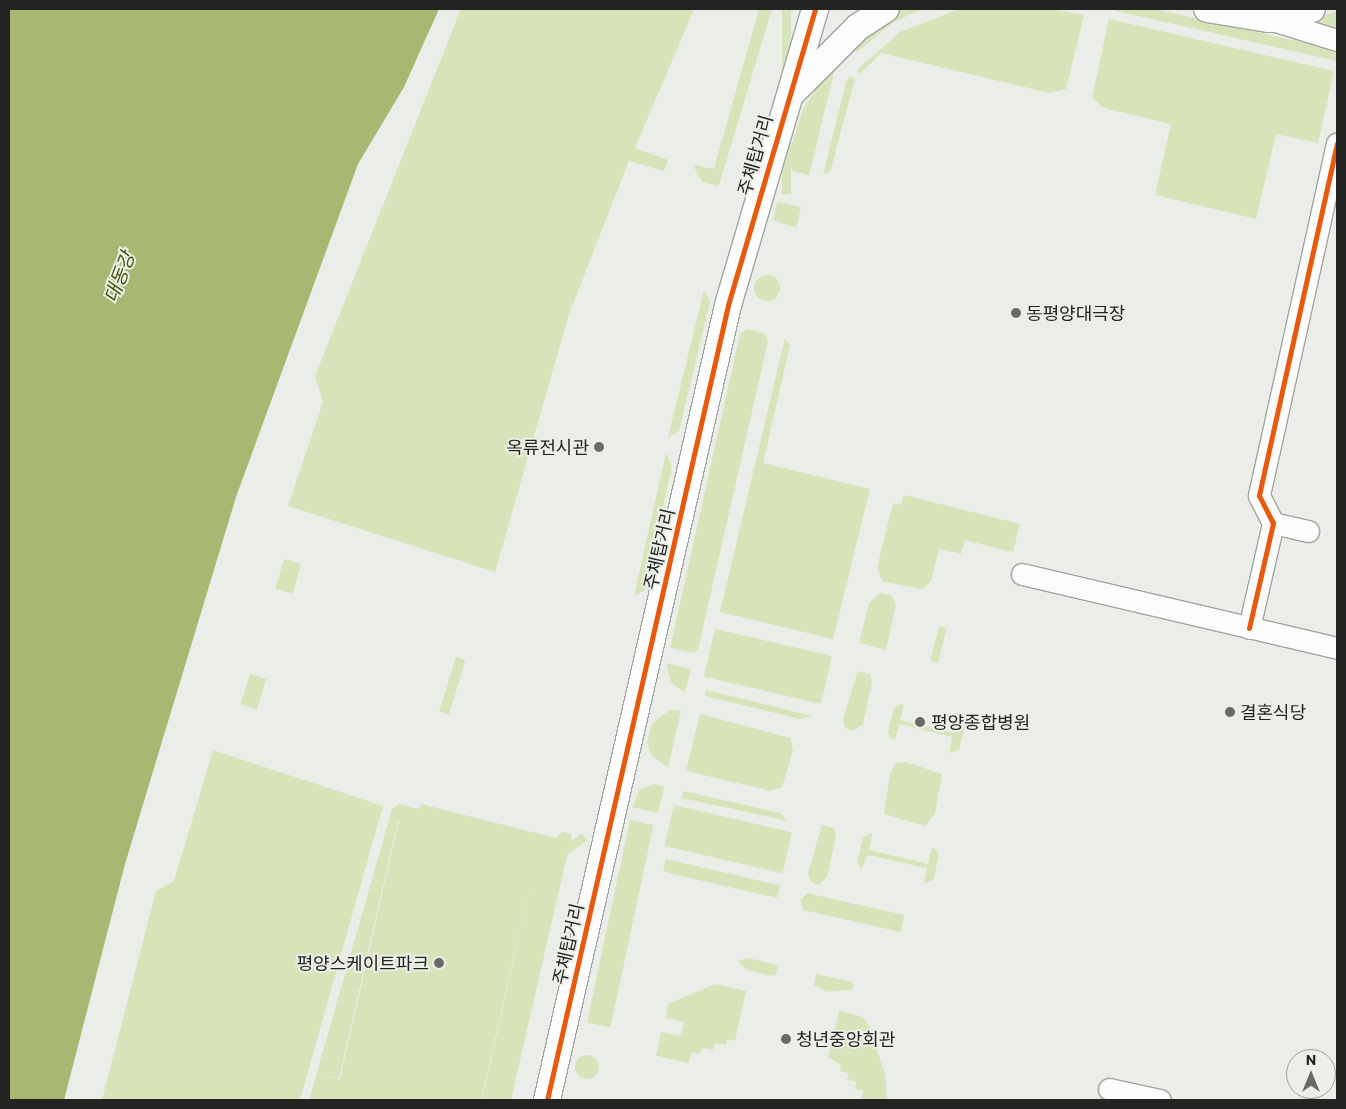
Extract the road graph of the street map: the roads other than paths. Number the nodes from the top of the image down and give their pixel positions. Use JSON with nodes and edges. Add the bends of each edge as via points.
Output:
{"nodes":[{"id":1,"x":815,"y":9,"type":"edge"},
{"id":2,"x":822,"y":9,"type":"edge"},
{"id":3,"x":886,"y":9,"type":"edge"},
{"id":4,"x":1207,"y":9,"type":"edge"},
{"id":5,"x":1292,"y":13,"type":"edge"},
{"id":6,"x":858,"y":27,"type":"junction"},
{"id":7,"x":1337,"y":40,"type":"edge"},
{"id":8,"x":785,"y":100,"type":"junction"},
{"id":9,"x":1337,"y":144,"type":"edge"},
{"id":10,"x":1331,"y":205,"type":"edge"},
{"id":11,"x":1272,"y":523,"type":"junction"},
{"id":12,"x":1308,"y":530,"type":"dead end"},
{"id":13,"x":1022,"y":574,"type":"dead end"},
{"id":14,"x":1249,"y":628,"type":"junction"},
{"id":15,"x":1337,"y":648,"type":"edge"},
{"id":16,"x":1109,"y":1089,"type":"dead end"},
{"id":17,"x":547,"y":1100,"type":"edge"},
{"id":18,"x":1160,"y":1100,"type":"edge"}],
"edges":[{"from":1,"to":8,"type":"main road","name":"주체탑거리"},
{"from":2,"to":6,"type":"main road","via":[[840,27]]},
{"from":3,"to":6,"type":"main road"},
{"from":4,"to":5,"type":"main road"},
{"from":5,"to":7,"type":"street"},
{"from":6,"to":8,"type":"main road"},
{"from":8,"to":17,"type":"main road","name":"주체탑거리","via":[[728,305]]},
{"from":9,"to":10,"type":"street"},
{"from":10,"to":11,"type":"street","via":[[1259,495]]},
{"from":11,"to":12,"type":"street"},
{"from":11,"to":14,"type":"street"},
{"from":13,"to":14,"type":"street"},
{"from":14,"to":15,"type":"street"},
{"from":16,"to":18,"type":"street"}]}
